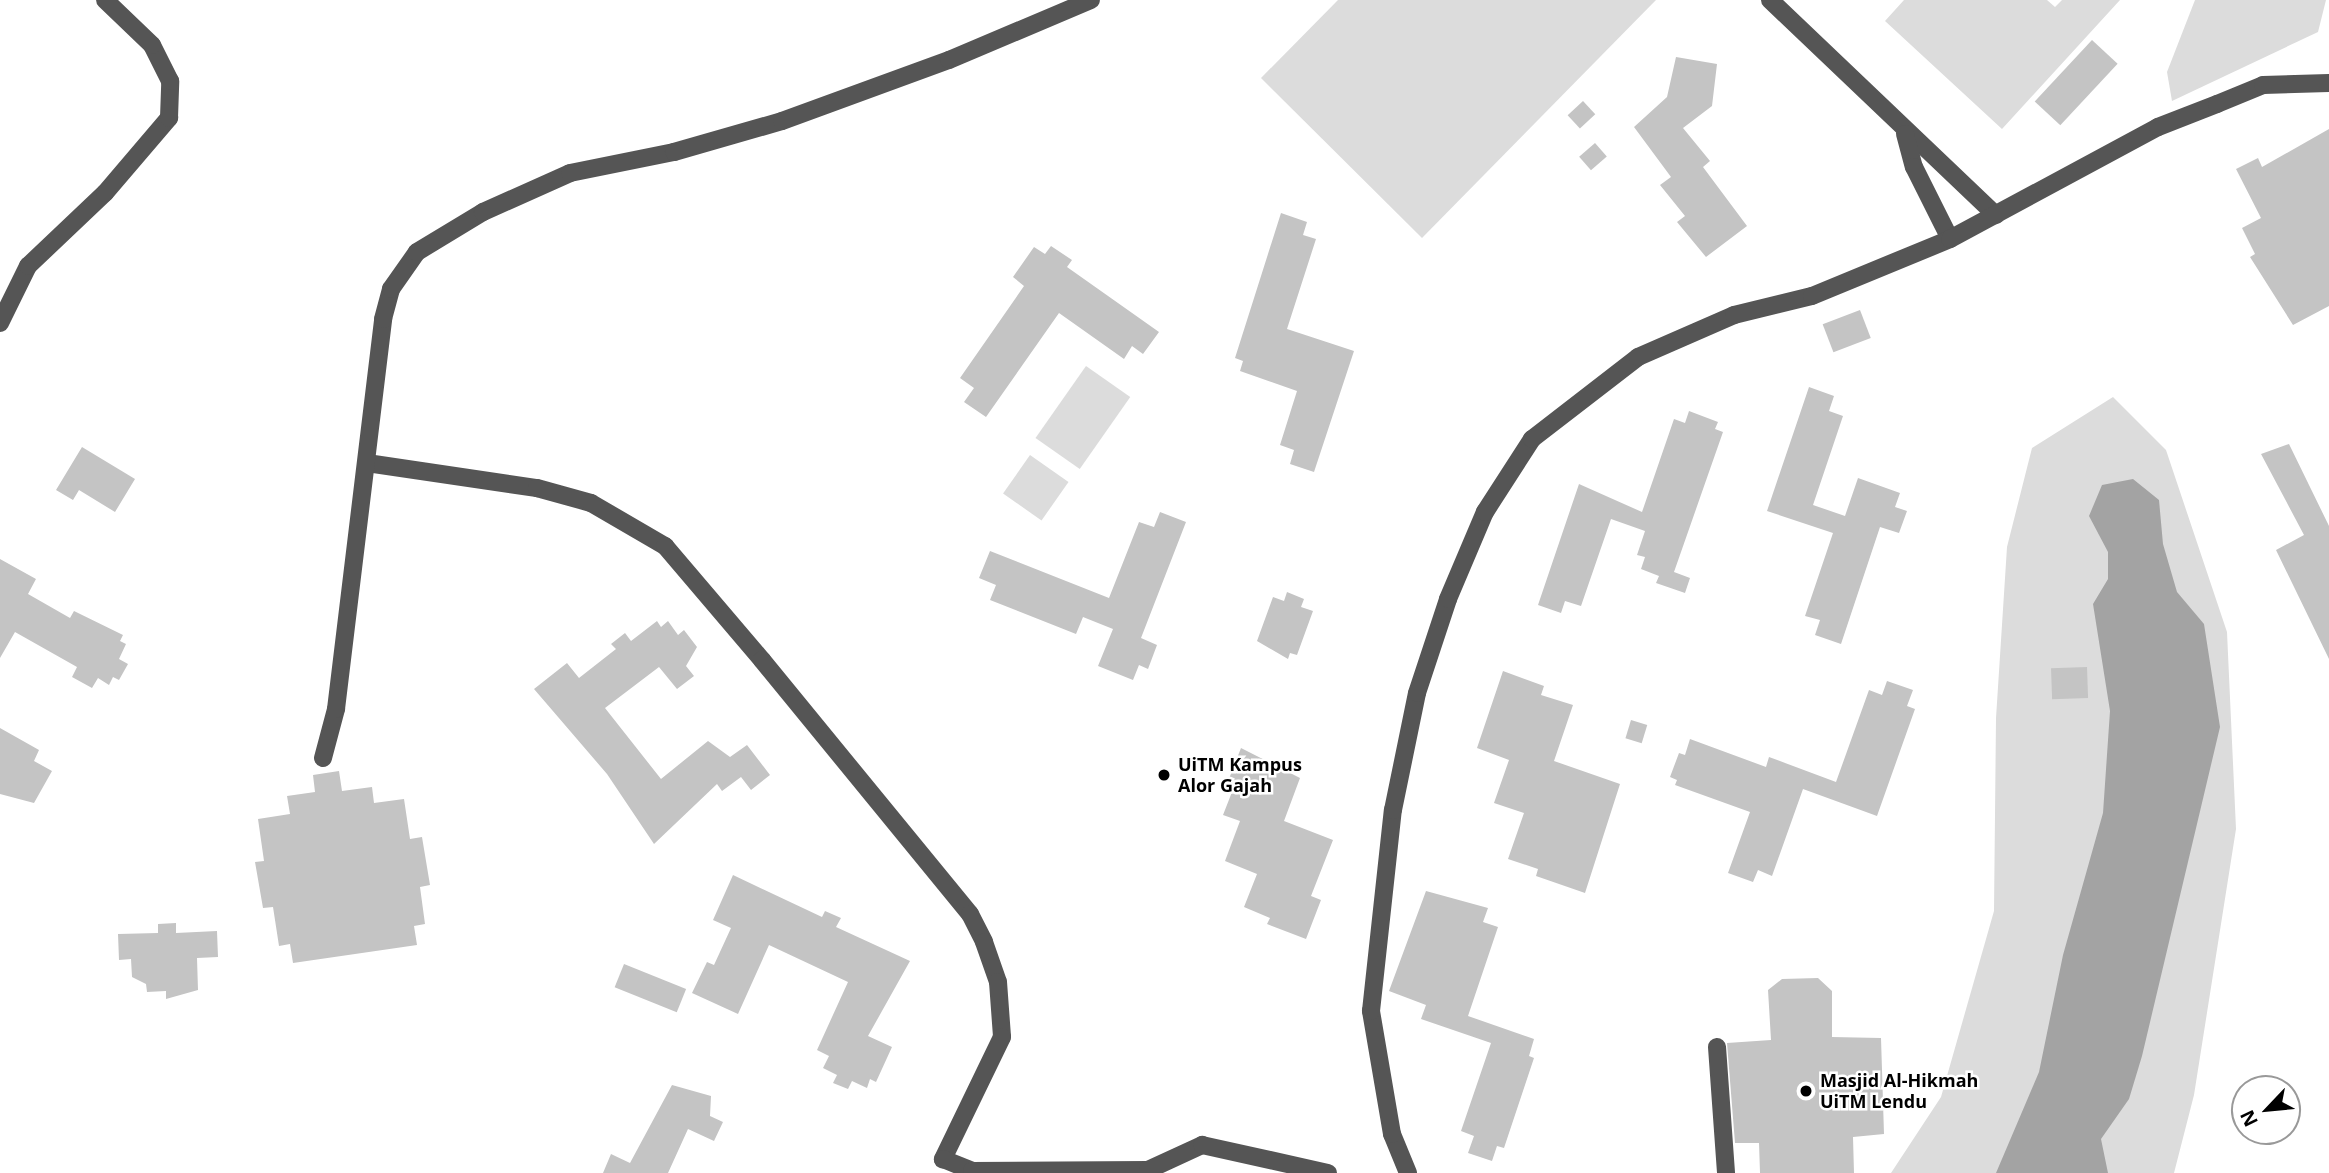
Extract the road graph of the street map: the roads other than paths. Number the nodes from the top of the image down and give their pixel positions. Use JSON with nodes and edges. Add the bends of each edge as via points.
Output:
{"nodes":[{"id":1,"x":105,"y":0,"type":"edge"},
{"id":2,"x":1091,"y":0,"type":"edge"},
{"id":3,"x":1770,"y":0,"type":"edge"},
{"id":4,"x":2329,"y":83,"type":"edge"},
{"id":5,"x":1905,"y":134,"type":"junction"},
{"id":6,"x":1996,"y":215,"type":"junction"},
{"id":7,"x":1950,"y":239,"type":"junction"},
{"id":8,"x":0,"y":323,"type":"edge"},
{"id":9,"x":367,"y":463,"type":"junction"},
{"id":10,"x":323,"y":758,"type":"dead end"},
{"id":11,"x":1717,"y":1047,"type":"dead end"},
{"id":12,"x":1328,"y":1173,"type":"edge"},
{"id":13,"x":1408,"y":1173,"type":"edge"},
{"id":14,"x":1726,"y":1173,"type":"edge"}],
"edges":[{"from":1,"to":8,"type":"street","via":[[152,45],[170,81],[169,118],[105,193],[28,266]]},
{"from":2,"to":9,"type":"street","via":[[949,60],[782,121],[570,173],[483,212],[417,252],[391,289],[383,318]]},
{"from":3,"to":5,"type":"street"},
{"from":4,"to":6,"type":"street","via":[[2263,85],[2158,127]]},
{"from":5,"to":6,"type":"street","via":[[1928,146]]},
{"from":5,"to":7,"type":"street","via":[[1914,167]]},
{"from":6,"to":7,"type":"street"},
{"from":7,"to":13,"type":"street","via":[[1812,296],[1734,315],[1638,357],[1532,439],[1485,512],[1417,693],[1381,902],[1371,1011],[1392,1134]]},
{"from":9,"to":10,"type":"street","via":[[336,709]]},
{"from":9,"to":12,"type":"street","via":[[537,488],[591,503],[631,522],[665,546],[762,660],[970,914],[984,942],[998,982],[1002,1037],[943,1158],[972,1171],[1148,1170],[1202,1145]]},
{"from":11,"to":14,"type":"street"}]}
